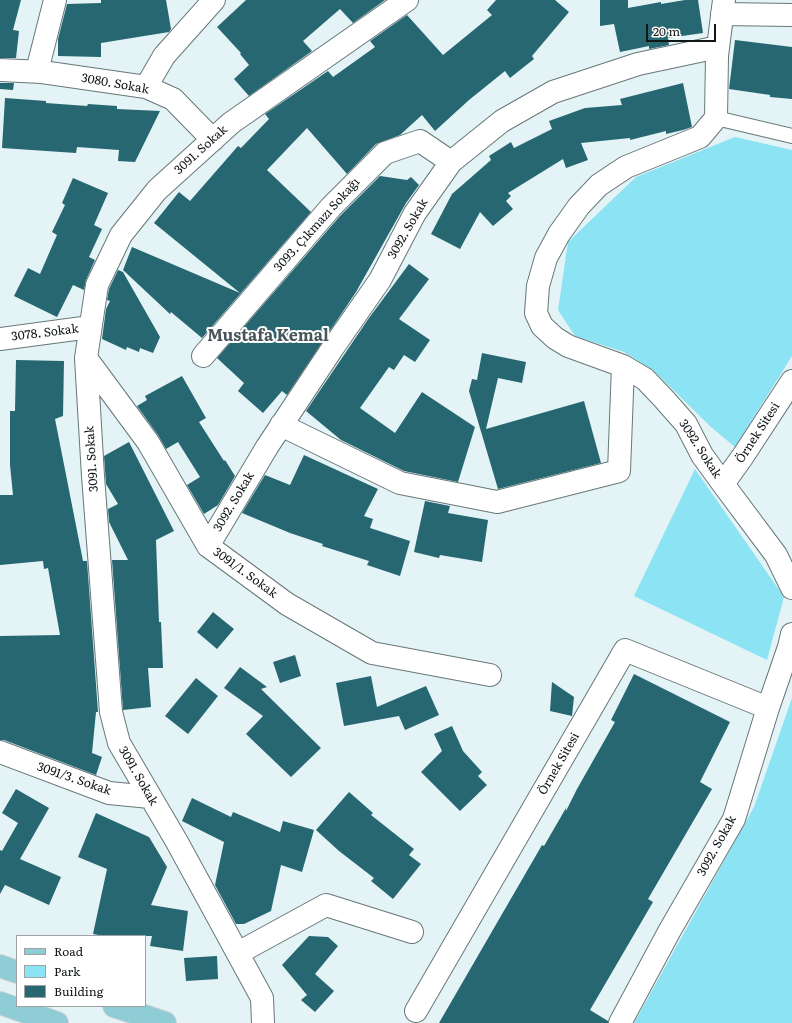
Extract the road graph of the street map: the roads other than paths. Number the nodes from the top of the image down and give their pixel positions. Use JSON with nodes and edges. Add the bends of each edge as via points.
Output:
{"nodes":[{"id":1,"x":55,"y":0,"type":"edge"},
{"id":2,"x":214,"y":0,"type":"edge"},
{"id":3,"x":406,"y":0,"type":"edge"},
{"id":4,"x":723,"y":7,"type":"edge"},
{"id":5,"x":792,"y":15,"type":"edge"},
{"id":6,"x":718,"y":47,"type":"junction"},
{"id":7,"x":0,"y":70,"type":"edge"},
{"id":8,"x":37,"y":71,"type":"junction"},
{"id":9,"x":146,"y":87,"type":"junction"},
{"id":10,"x":716,"y":118,"type":"junction"},
{"id":11,"x":792,"y":136,"type":"edge"},
{"id":12,"x":213,"y":140,"type":"junction"},
{"id":13,"x":451,"y":162,"type":"junction"},
{"id":14,"x":90,"y":327,"type":"junction"},
{"id":15,"x":0,"y":339,"type":"edge"},
{"id":16,"x":203,"y":356,"type":"dead end"},
{"id":17,"x":86,"y":358,"type":"junction"},
{"id":18,"x":623,"y":366,"type":"junction"},
{"id":19,"x":792,"y":381,"type":"edge"},
{"id":20,"x":281,"y":426,"type":"junction"},
{"id":21,"x":723,"y":484,"type":"junction"},
{"id":22,"x":208,"y":546,"type":"junction"},
{"id":23,"x":792,"y":588,"type":"edge"},
{"id":24,"x":792,"y":634,"type":"edge"},
{"id":25,"x":490,"y":675,"type":"dead end"},
{"id":26,"x":768,"y":708,"type":"junction"},
{"id":27,"x":0,"y":752,"type":"edge"},
{"id":28,"x":150,"y":797,"type":"junction"},
{"id":29,"x":412,"y":932,"type":"dead end"},
{"id":30,"x":238,"y":953,"type":"junction"},
{"id":31,"x":0,"y":966,"type":"edge"},
{"id":32,"x":16,"y":972,"type":"edge"},
{"id":33,"x":0,"y":1003,"type":"edge"},
{"id":34,"x":117,"y":1007,"type":"edge"},
{"id":35,"x":416,"y":1011,"type":"dead end"},
{"id":36,"x":56,"y":1023,"type":"edge"},
{"id":37,"x":165,"y":1023,"type":"edge"},
{"id":38,"x":263,"y":1023,"type":"edge"},
{"id":39,"x":620,"y":1023,"type":"edge"}],
"edges":[{"from":1,"to":8,"type":"street"},
{"from":2,"to":9,"type":"street","via":[[164,56]]},
{"from":3,"to":12,"type":"street","name":"3091. Sokak","via":[[231,123]]},
{"from":4,"to":5,"type":"street"},
{"from":4,"to":6,"type":"street"},
{"from":6,"to":10,"type":"street"},
{"from":6,"to":13,"type":"street","name":"3092. Sokak","via":[[638,64],[553,92],[502,121]]},
{"from":7,"to":8,"type":"street","name":"3080. Sokak"},
{"from":8,"to":9,"type":"street","name":"3080. Sokak"},
{"from":9,"to":12,"type":"street","name":"3080. Sokak","via":[[173,99]]},
{"from":10,"to":11,"type":"lane"},
{"from":10,"to":18,"type":"street","name":"3092. Sokak","via":[[700,138],[626,167],[599,185],[579,206],[546,258],[538,286],[536,313],[542,326],[568,346]]},
{"from":12,"to":14,"type":"street","name":"3091. Sokak","via":[[157,190],[121,235],[97,285]]},
{"from":13,"to":16,"type":"street","name":"3093. Çıkmazı Sokağı","via":[[420,141],[385,153],[331,207]]},
{"from":13,"to":20,"type":"street","name":"3092. Sokak","via":[[416,213],[380,280]]},
{"from":14,"to":15,"type":"street","name":"3078. Sokak"},
{"from":14,"to":17,"type":"street","name":"3091. Sokak"},
{"from":17,"to":22,"type":"street","name":"3091/1. Sokak","via":[[148,442]]},
{"from":17,"to":28,"type":"street","name":"3091. Sokak","via":[[111,712],[119,743]]},
{"from":18,"to":20,"type":"street","via":[[619,470],[496,502],[400,483]]},
{"from":18,"to":21,"type":"street","name":"3092. Sokak","via":[[645,379],[686,424],[702,455]]},
{"from":19,"to":21,"type":"street","name":"Örnek Sitesi"},
{"from":20,"to":22,"type":"street","name":"3092. Sokak"},
{"from":21,"to":23,"type":"street","name":"3092. Sokak","via":[[776,555]]},
{"from":22,"to":25,"type":"street","name":"3091/1. Sokak","via":[[287,604],[372,653]]},
{"from":24,"to":26,"type":"street","name":"3092. Sokak"},
{"from":26,"to":35,"type":"street","name":"Örnek Sitesi","via":[[625,650]]},
{"from":26,"to":39,"type":"street","name":"3092. Sokak","via":[[734,819]]},
{"from":27,"to":28,"type":"street","name":"3091/3. Sokak","via":[[109,793]]},
{"from":28,"to":30,"type":"street","name":"3091. Sokak"},
{"from":29,"to":30,"type":"street","via":[[326,905]]},
{"from":30,"to":38,"type":"street","name":"3091. Sokak","via":[[262,998]]},
{"from":31,"to":32,"type":"main road"},
{"from":33,"to":36,"type":"main road"},
{"from":34,"to":37,"type":"main road"}]}
